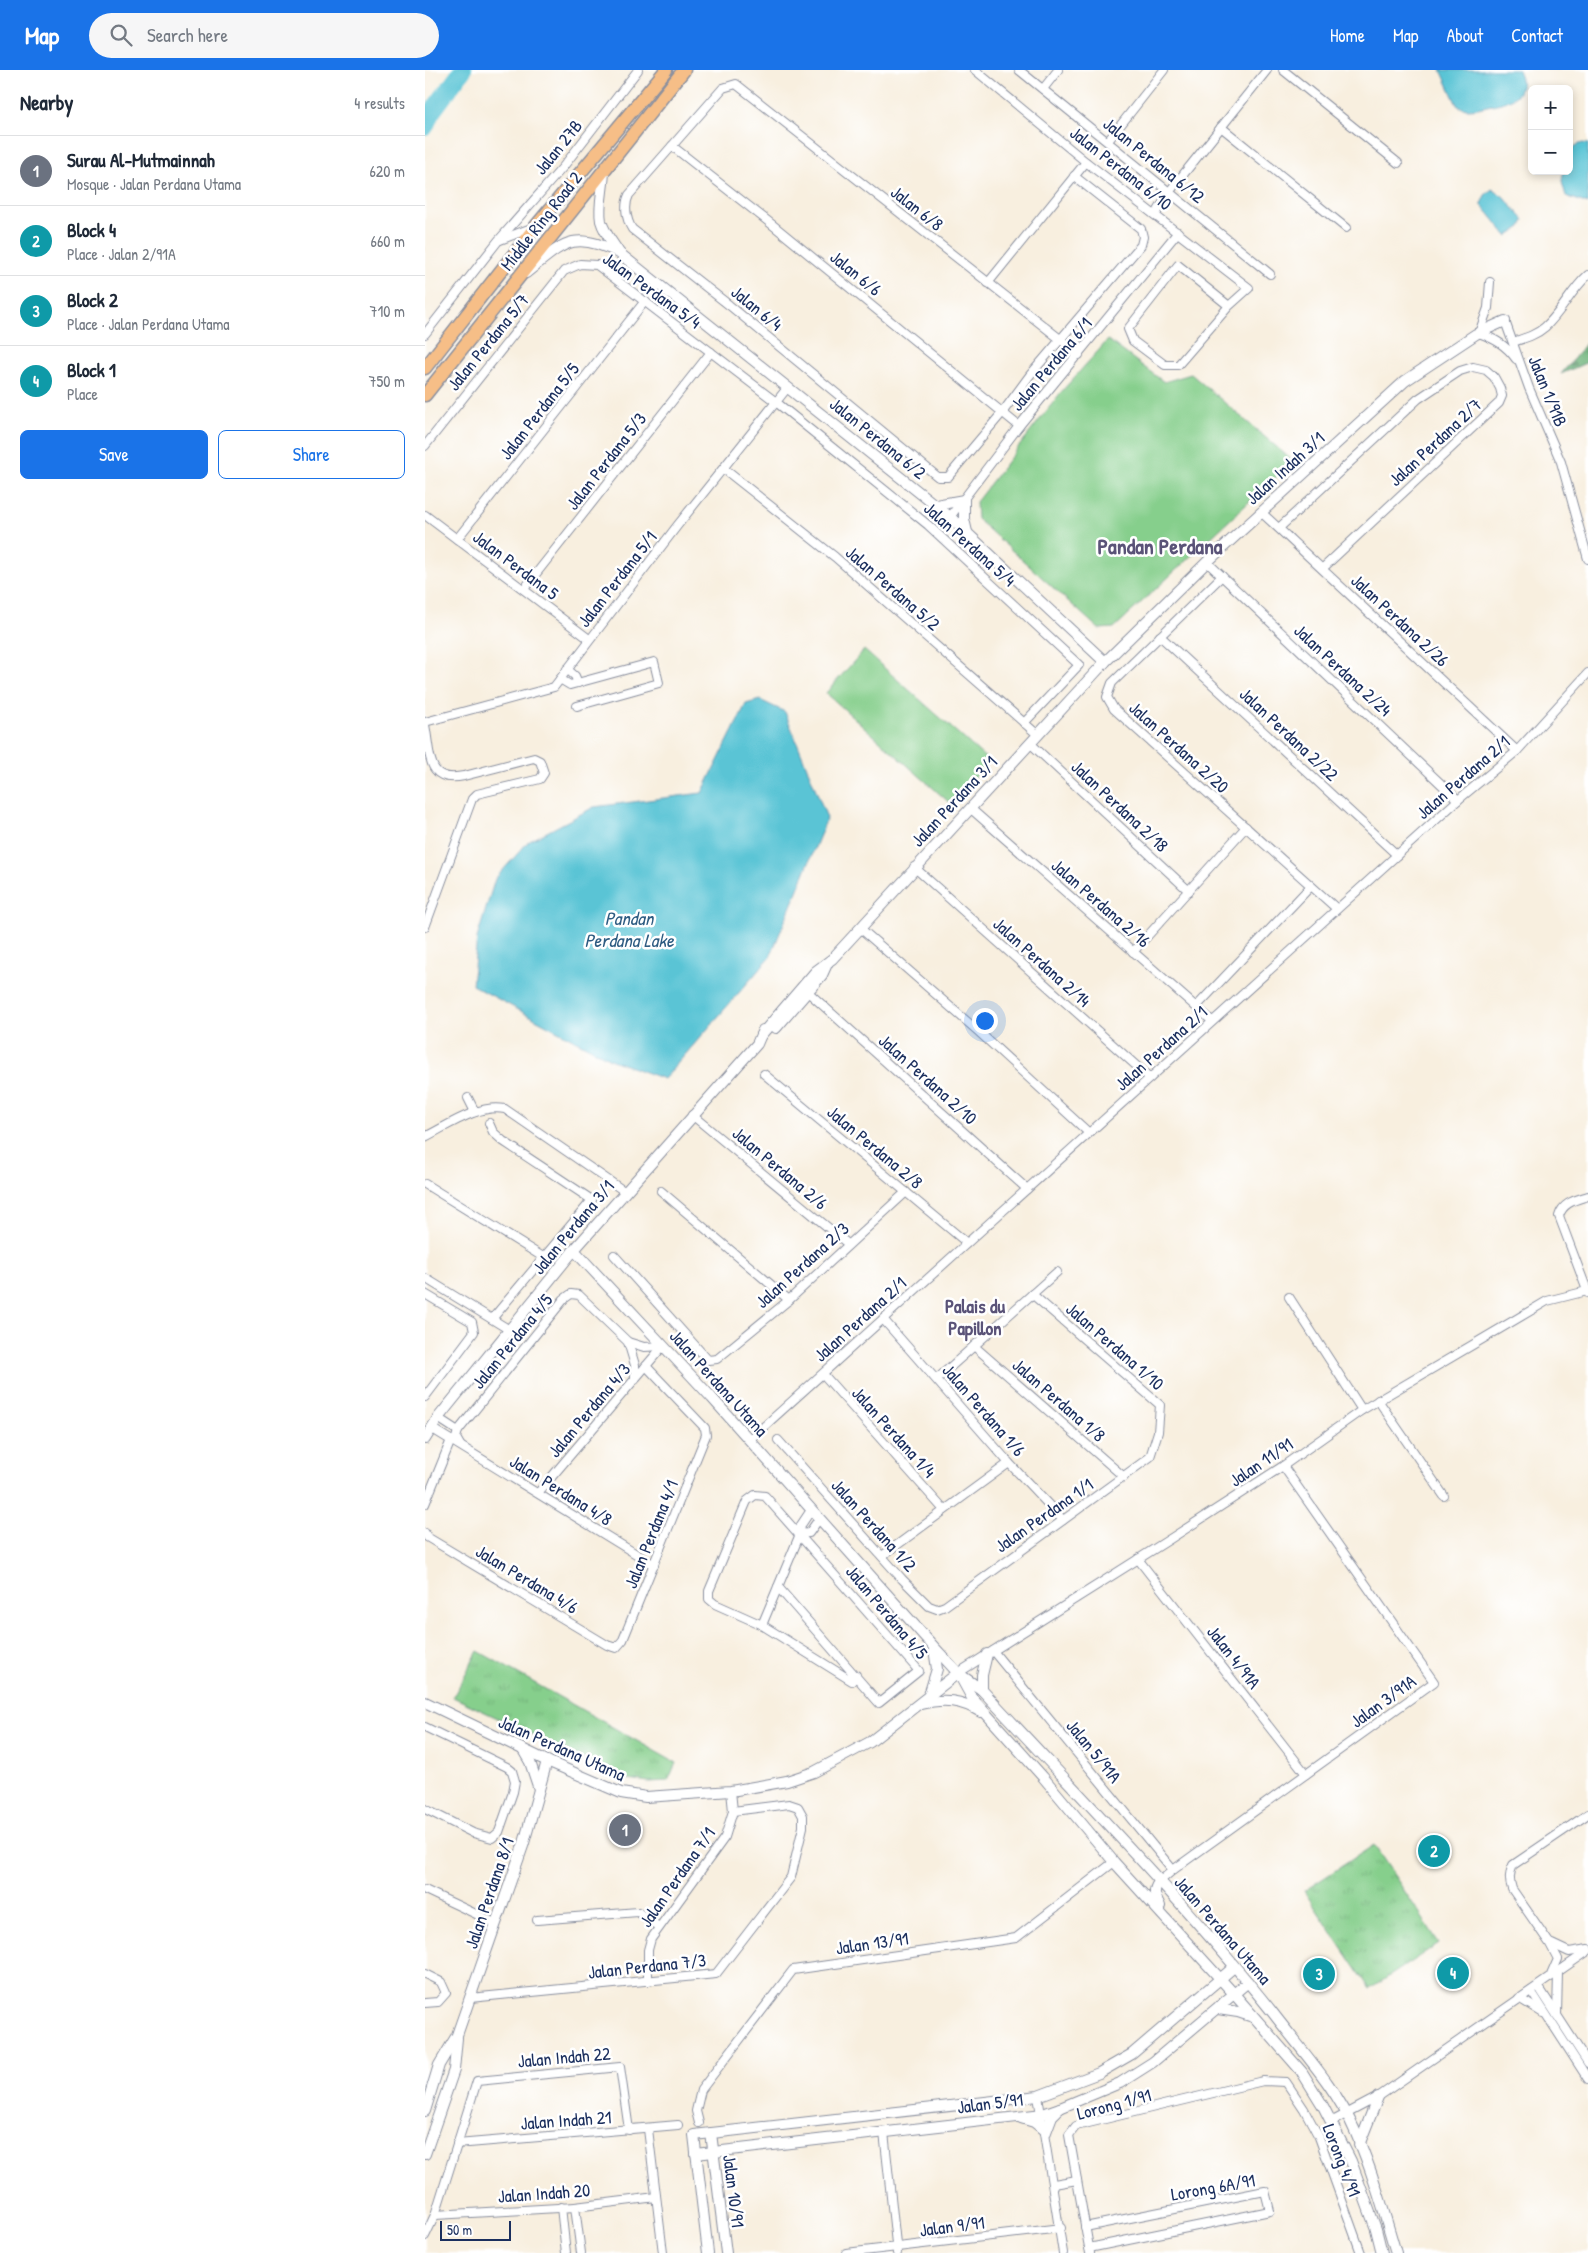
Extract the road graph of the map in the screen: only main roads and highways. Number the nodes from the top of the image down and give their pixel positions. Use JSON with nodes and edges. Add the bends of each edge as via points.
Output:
{"nodes":[{"id":1,"x":666,"y":70,"type":"edge"},
{"id":2,"x":684,"y":70,"type":"edge"},
{"id":3,"x":425,"y":368,"type":"edge"},
{"id":4,"x":425,"y":395,"type":"edge"}],
"edges":[{"from":1,"to":3,"type":"highway","name":"Middle Ring Road 2","via":[[536,226]]},
{"from":2,"to":4,"type":"highway","name":"Middle Ring Road 2"}]}
